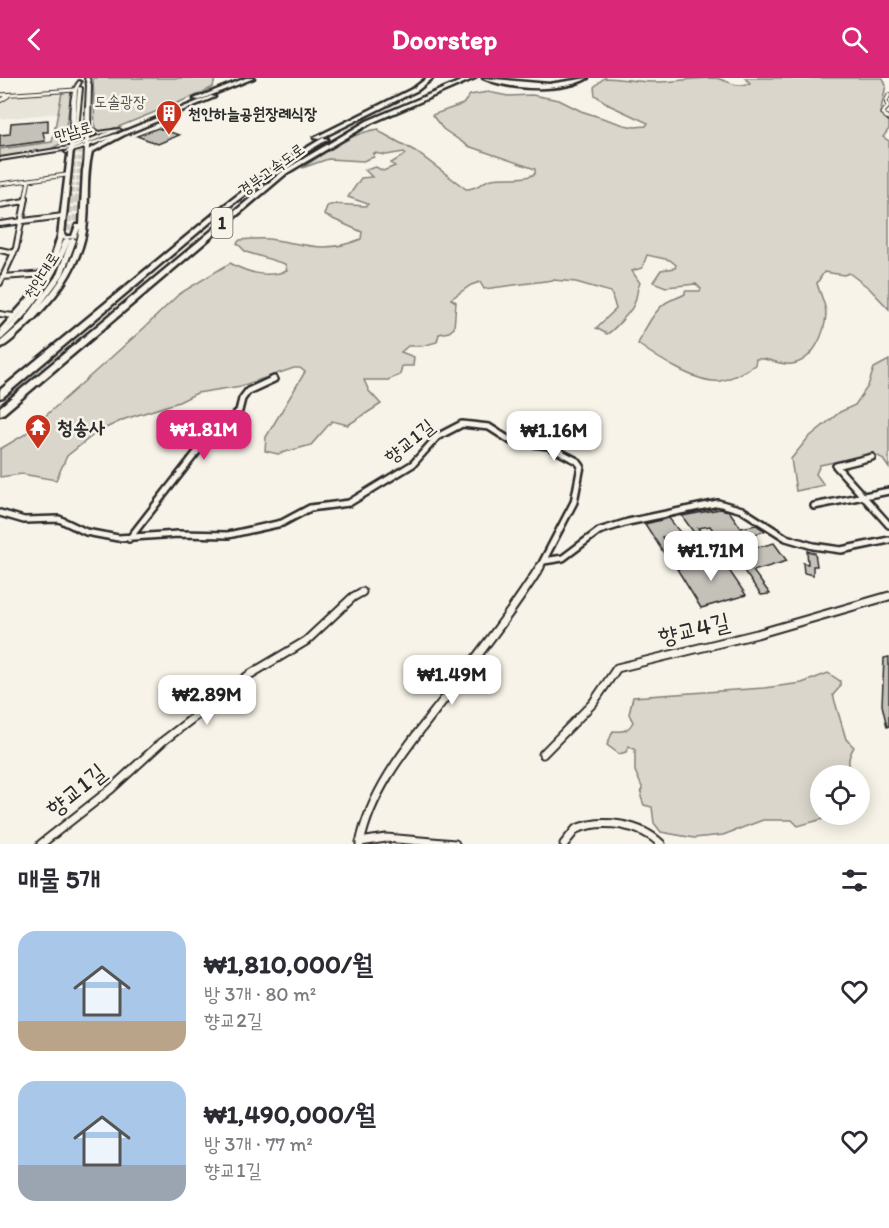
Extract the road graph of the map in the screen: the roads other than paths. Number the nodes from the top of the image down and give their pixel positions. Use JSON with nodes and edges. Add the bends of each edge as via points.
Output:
{"nodes":[{"id":1,"x":87,"y":78,"type":"edge"},
{"id":2,"x":237,"y":78,"type":"edge"},
{"id":3,"x":243,"y":78,"type":"edge"},
{"id":4,"x":251,"y":78,"type":"edge"},
{"id":5,"x":257,"y":78,"type":"edge"},
{"id":6,"x":262,"y":78,"type":"edge"},
{"id":7,"x":430,"y":78,"type":"edge"},
{"id":8,"x":458,"y":78,"type":"edge"},
{"id":9,"x":472,"y":78,"type":"edge"},
{"id":10,"x":479,"y":78,"type":"edge"},
{"id":11,"x":488,"y":78,"type":"edge"},
{"id":12,"x":494,"y":78,"type":"edge"},
{"id":13,"x":580,"y":78,"type":"edge"},
{"id":14,"x":585,"y":78,"type":"edge"},
{"id":15,"x":79,"y":80,"type":"edge"},
{"id":16,"x":75,"y":90,"type":"junction"},
{"id":17,"x":433,"y":93,"type":"junction"},
{"id":18,"x":0,"y":95,"type":"edge"},
{"id":19,"x":889,"y":95,"type":"edge"},
{"id":20,"x":8,"y":96,"type":"junction"},
{"id":21,"x":213,"y":98,"type":"junction"},
{"id":22,"x":197,"y":99,"type":"junction"},
{"id":23,"x":0,"y":101,"type":"edge"},
{"id":24,"x":889,"y":119,"type":"edge"},
{"id":25,"x":71,"y":128,"type":"junction"},
{"id":26,"x":82,"y":128,"type":"junction"},
{"id":27,"x":121,"y":132,"type":"junction"},
{"id":28,"x":71,"y":135,"type":"junction"},
{"id":29,"x":86,"y":145,"type":"junction"},
{"id":30,"x":71,"y":149,"type":"junction"},
{"id":31,"x":43,"y":154,"type":"junction"},
{"id":32,"x":70,"y":158,"type":"junction"},
{"id":33,"x":0,"y":160,"type":"edge"},
{"id":34,"x":81,"y":169,"type":"junction"},
{"id":35,"x":66,"y":175,"type":"junction"},
{"id":36,"x":29,"y":180,"type":"junction"},
{"id":37,"x":0,"y":184,"type":"edge"},
{"id":38,"x":24,"y":201,"type":"junction"},
{"id":39,"x":84,"y":202,"type":"junction"},
{"id":40,"x":0,"y":205,"type":"edge"},
{"id":41,"x":224,"y":208,"type":"junction"},
{"id":42,"x":63,"y":216,"type":"junction"},
{"id":43,"x":21,"y":221,"type":"junction"},
{"id":44,"x":0,"y":224,"type":"edge"},
{"id":45,"x":61,"y":235,"type":"junction"},
{"id":46,"x":70,"y":240,"type":"tunnel mouth"},
{"id":47,"x":0,"y":250,"type":"edge"},
{"id":48,"x":14,"y":253,"type":"junction"},
{"id":49,"x":46,"y":274,"type":"junction"},
{"id":50,"x":2,"y":277,"type":"edge"},
{"id":51,"x":0,"y":282,"type":"edge"},
{"id":52,"x":0,"y":314,"type":"edge"},
{"id":53,"x":13,"y":316,"type":"junction"},
{"id":54,"x":0,"y":333,"type":"edge"},
{"id":55,"x":1,"y":343,"type":"edge"},
{"id":56,"x":274,"y":379,"type":"dead end"},
{"id":57,"x":0,"y":395,"type":"edge"},
{"id":58,"x":0,"y":412,"type":"edge"},
{"id":59,"x":872,"y":457,"type":"dead end"},
{"id":60,"x":889,"y":491,"type":"edge"},
{"id":61,"x":863,"y":497,"type":"junction"},
{"id":62,"x":814,"y":506,"type":"dead end"},
{"id":63,"x":0,"y":513,"type":"edge"},
{"id":64,"x":889,"y":525,"type":"edge"},
{"id":65,"x":129,"y":538,"type":"junction"},
{"id":66,"x":889,"y":540,"type":"edge"},
{"id":67,"x":544,"y":561,"type":"junction"},
{"id":68,"x":362,"y":592,"type":"dead end"},
{"id":69,"x":889,"y":596,"type":"edge"},
{"id":70,"x":543,"y":754,"type":"dead end"},
{"id":71,"x":360,"y":843,"type":"edge"},
{"id":72,"x":41,"y":844,"type":"edge"},
{"id":73,"x":455,"y":844,"type":"edge"},
{"id":74,"x":564,"y":844,"type":"edge"},
{"id":75,"x":662,"y":844,"type":"edge"}],
"edges":[{"from":1,"to":26,"type":"main road"},
{"from":2,"to":22,"type":"highway"},
{"from":3,"to":22,"type":"highway"},
{"from":4,"to":22,"type":"highway","name":"만남로"},
{"from":5,"to":21,"type":"highway","name":"만남로"},
{"from":6,"to":21,"type":"highway"},
{"from":7,"to":41,"type":"highway","via":[[416,89],[308,144]]},
{"from":8,"to":41,"type":"highway","name":"경부고속도로","number":"1","via":[[359,119],[274,170]]},
{"from":9,"to":17,"type":"highway","name":"경부고속도로","number":"1"},
{"from":10,"to":17,"type":"highway"},
{"from":11,"to":14,"type":"highway","via":[[538,86]]},
{"from":12,"to":13,"type":"highway","via":[[541,84]]},
{"from":15,"to":16,"type":"main road"},
{"from":15,"to":26,"type":"main road"},
{"from":16,"to":20,"type":"street"},
{"from":16,"to":25,"type":"main road"},
{"from":17,"to":58,"type":"highway","name":"경부고속도로","number":"1","via":[[369,122],[285,172]]},
{"from":18,"to":20,"type":"street"},
{"from":19,"to":24,"type":"street","via":[[888,107],[882,113]]},
{"from":20,"to":23,"type":"street"},
{"from":21,"to":27,"type":"main road","name":"만남로"},
{"from":22,"to":27,"type":"main road","name":"만남로"},
{"from":25,"to":26,"type":"main road"},
{"from":25,"to":28,"type":"main road"},
{"from":26,"to":27,"type":"main road","via":[[98,133]]},
{"from":26,"to":29,"type":"main road"},
{"from":27,"to":29,"type":"main road","name":"만남로"},
{"from":27,"to":34,"type":"main road","via":[[92,150]]},
{"from":28,"to":30,"type":"main road"},
{"from":28,"to":31,"type":"main road","via":[[63,145]]},
{"from":29,"to":30,"type":"main road","name":"만남로"},
{"from":29,"to":34,"type":"main road"},
{"from":30,"to":31,"type":"main road","name":"만남로"},
{"from":30,"to":32,"type":"main road"},
{"from":31,"to":32,"type":"main road"},
{"from":31,"to":33,"type":"main road","name":"만남로"},
{"from":32,"to":35,"type":"main road"},
{"from":34,"to":35,"type":"main road"},
{"from":34,"to":39,"type":"main road"},
{"from":35,"to":36,"type":"street"},
{"from":35,"to":42,"type":"main road"},
{"from":36,"to":37,"type":"street"},
{"from":36,"to":38,"type":"street"},
{"from":38,"to":40,"type":"street"},
{"from":38,"to":43,"type":"street"},
{"from":39,"to":45,"type":"main road","via":[[76,236]]},
{"from":39,"to":55,"type":"main road","via":[[80,240],[64,280],[39,313]]},
{"from":41,"to":57,"type":"highway","name":"경부고속도로","number":"1"},
{"from":42,"to":43,"type":"street"},
{"from":42,"to":45,"type":"main road"},
{"from":43,"to":44,"type":"street"},
{"from":43,"to":48,"type":"street"},
{"from":45,"to":49,"type":"main road"},
{"from":46,"to":55,"type":"main road","name":"천안대로","via":[[65,265],[53,286],[25,322]]},
{"from":47,"to":48,"type":"street"},
{"from":48,"to":50,"type":"street"},
{"from":49,"to":50,"type":"street"},
{"from":49,"to":53,"type":"main road","via":[[30,300]]},
{"from":50,"to":51,"type":"street"},
{"from":52,"to":53,"type":"street"},
{"from":53,"to":54,"type":"main road"},
{"from":56,"to":65,"type":"street","via":[[248,391],[239,411],[200,448]]},
{"from":59,"to":61,"type":"street","via":[[836,466]]},
{"from":60,"to":61,"type":"street"},
{"from":61,"to":62,"type":"street"},
{"from":61,"to":64,"type":"street"},
{"from":63,"to":65,"type":"street","name":"향교1길","via":[[24,520],[59,519],[94,534]]},
{"from":65,"to":67,"type":"street","name":"향교1길","via":[[228,535],[282,523],[310,508],[349,503],[413,464],[437,437],[468,424],[489,427],[512,441],[548,446],[580,464],[571,511]]},
{"from":66,"to":67,"type":"street","via":[[846,550],[807,543],[782,536],[754,517],[718,503],[599,531],[563,558]]},
{"from":67,"to":71,"type":"street","name":"향교1길","via":[[517,604],[410,743],[379,792]]},
{"from":68,"to":72,"type":"street","name":"향교1길","via":[[306,641],[249,675],[163,741],[111,789]]},
{"from":69,"to":70,"type":"street","name":"향교4길","via":[[617,668],[593,703]]},
{"from":71,"to":73,"type":"street","via":[[386,838]]},
{"from":74,"to":75,"type":"street","via":[[576,830],[599,825],[629,826],[645,831]]}]}
